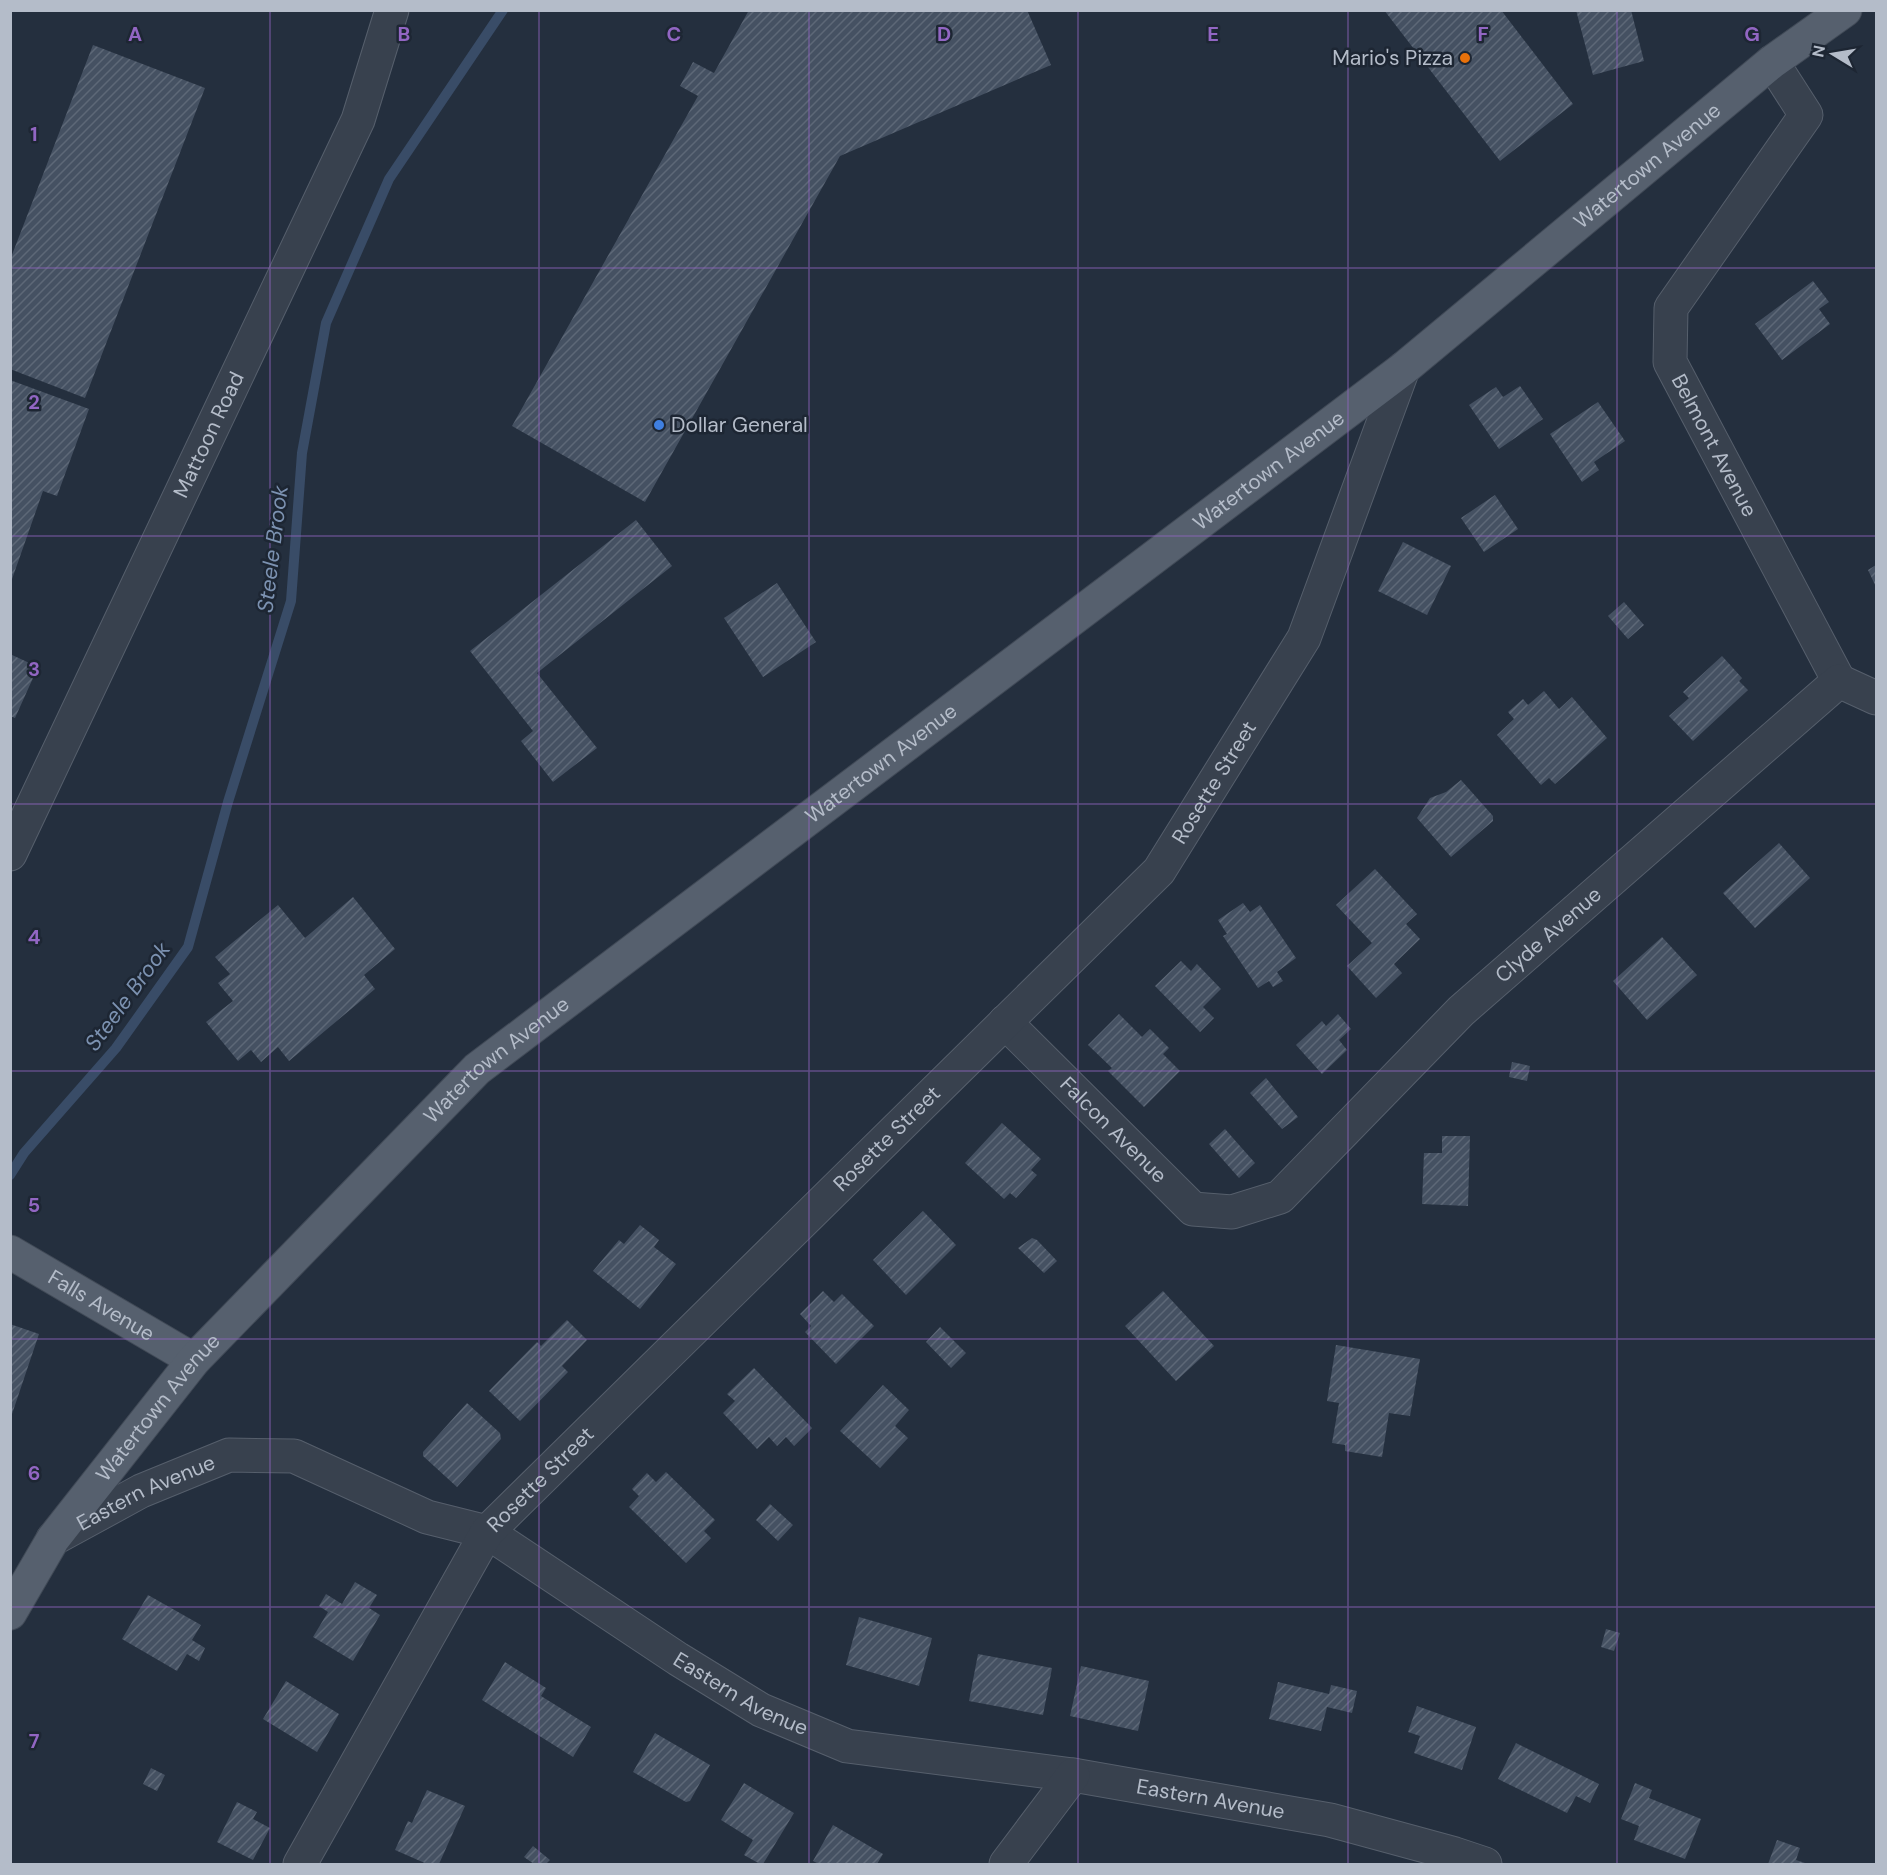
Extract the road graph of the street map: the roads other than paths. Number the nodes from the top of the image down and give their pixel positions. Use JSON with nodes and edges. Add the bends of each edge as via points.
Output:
{"nodes":[{"id":1,"x":392,"y":10,"type":"edge"},
{"id":2,"x":1845,"y":10,"type":"edge"},
{"id":3,"x":1772,"y":62,"type":"junction"},
{"id":4,"x":1403,"y":369,"type":"junction"},
{"id":5,"x":1839,"y":681,"type":"junction"},
{"id":6,"x":1876,"y":698,"type":"edge"},
{"id":7,"x":10,"y":854,"type":"edge"},
{"id":8,"x":1005,"y":1022,"type":"junction"},
{"id":9,"x":1232,"y":1212,"type":"joint"},
{"id":10,"x":10,"y":1252,"type":"edge"},
{"id":11,"x":194,"y":1360,"type":"junction"},
{"id":12,"x":488,"y":1532,"type":"junction"},
{"id":13,"x":53,"y":1539,"type":"junction"},
{"id":14,"x":10,"y":1613,"type":"edge"},
{"id":15,"x":1073,"y":1775,"type":"junction"},
{"id":16,"x":300,"y":1864,"type":"edge"},
{"id":17,"x":1006,"y":1864,"type":"edge"},
{"id":18,"x":1485,"y":1864,"type":"edge"}],
"edges":[{"from":1,"to":7,"type":"street","name":"Mattoon Road","via":[[358,120]]},
{"from":2,"to":3,"type":"main road","name":"Watertown Avenue"},
{"from":3,"to":4,"type":"main road","name":"Watertown Avenue"},
{"from":3,"to":5,"type":"street","name":"Belmont Avenue","via":[[1806,115],[1671,308],[1670,362]]},
{"from":4,"to":8,"type":"street","name":"Rosette Street","via":[[1304,638],[1159,871]]},
{"from":4,"to":11,"type":"main road","name":"Watertown Avenue","via":[[477,1069]]},
{"from":5,"to":6,"type":"street"},
{"from":5,"to":9,"type":"street","name":"Clyde Avenue","via":[[1461,1011],[1280,1197]]},
{"from":8,"to":9,"type":"street","name":"Falcon Avenue","via":[[1193,1209]]},
{"from":8,"to":12,"type":"street","name":"Rosette Street"},
{"from":10,"to":11,"type":"main road","name":"Falls Avenue"},
{"from":11,"to":13,"type":"main road","name":"Watertown Avenue"},
{"from":12,"to":13,"type":"street","name":"Eastern Avenue","via":[[427,1517],[294,1456],[230,1455],[141,1491]]},
{"from":12,"to":15,"type":"street","name":"Eastern Avenue","via":[[761,1710],[847,1746]]},
{"from":12,"to":16,"type":"street","name":"Rosette Street"},
{"from":13,"to":14,"type":"main road","name":"Watertown Avenue"},
{"from":15,"to":17,"type":"street"},
{"from":15,"to":18,"type":"street","name":"Eastern Avenue","via":[[1329,1820]]}]}
